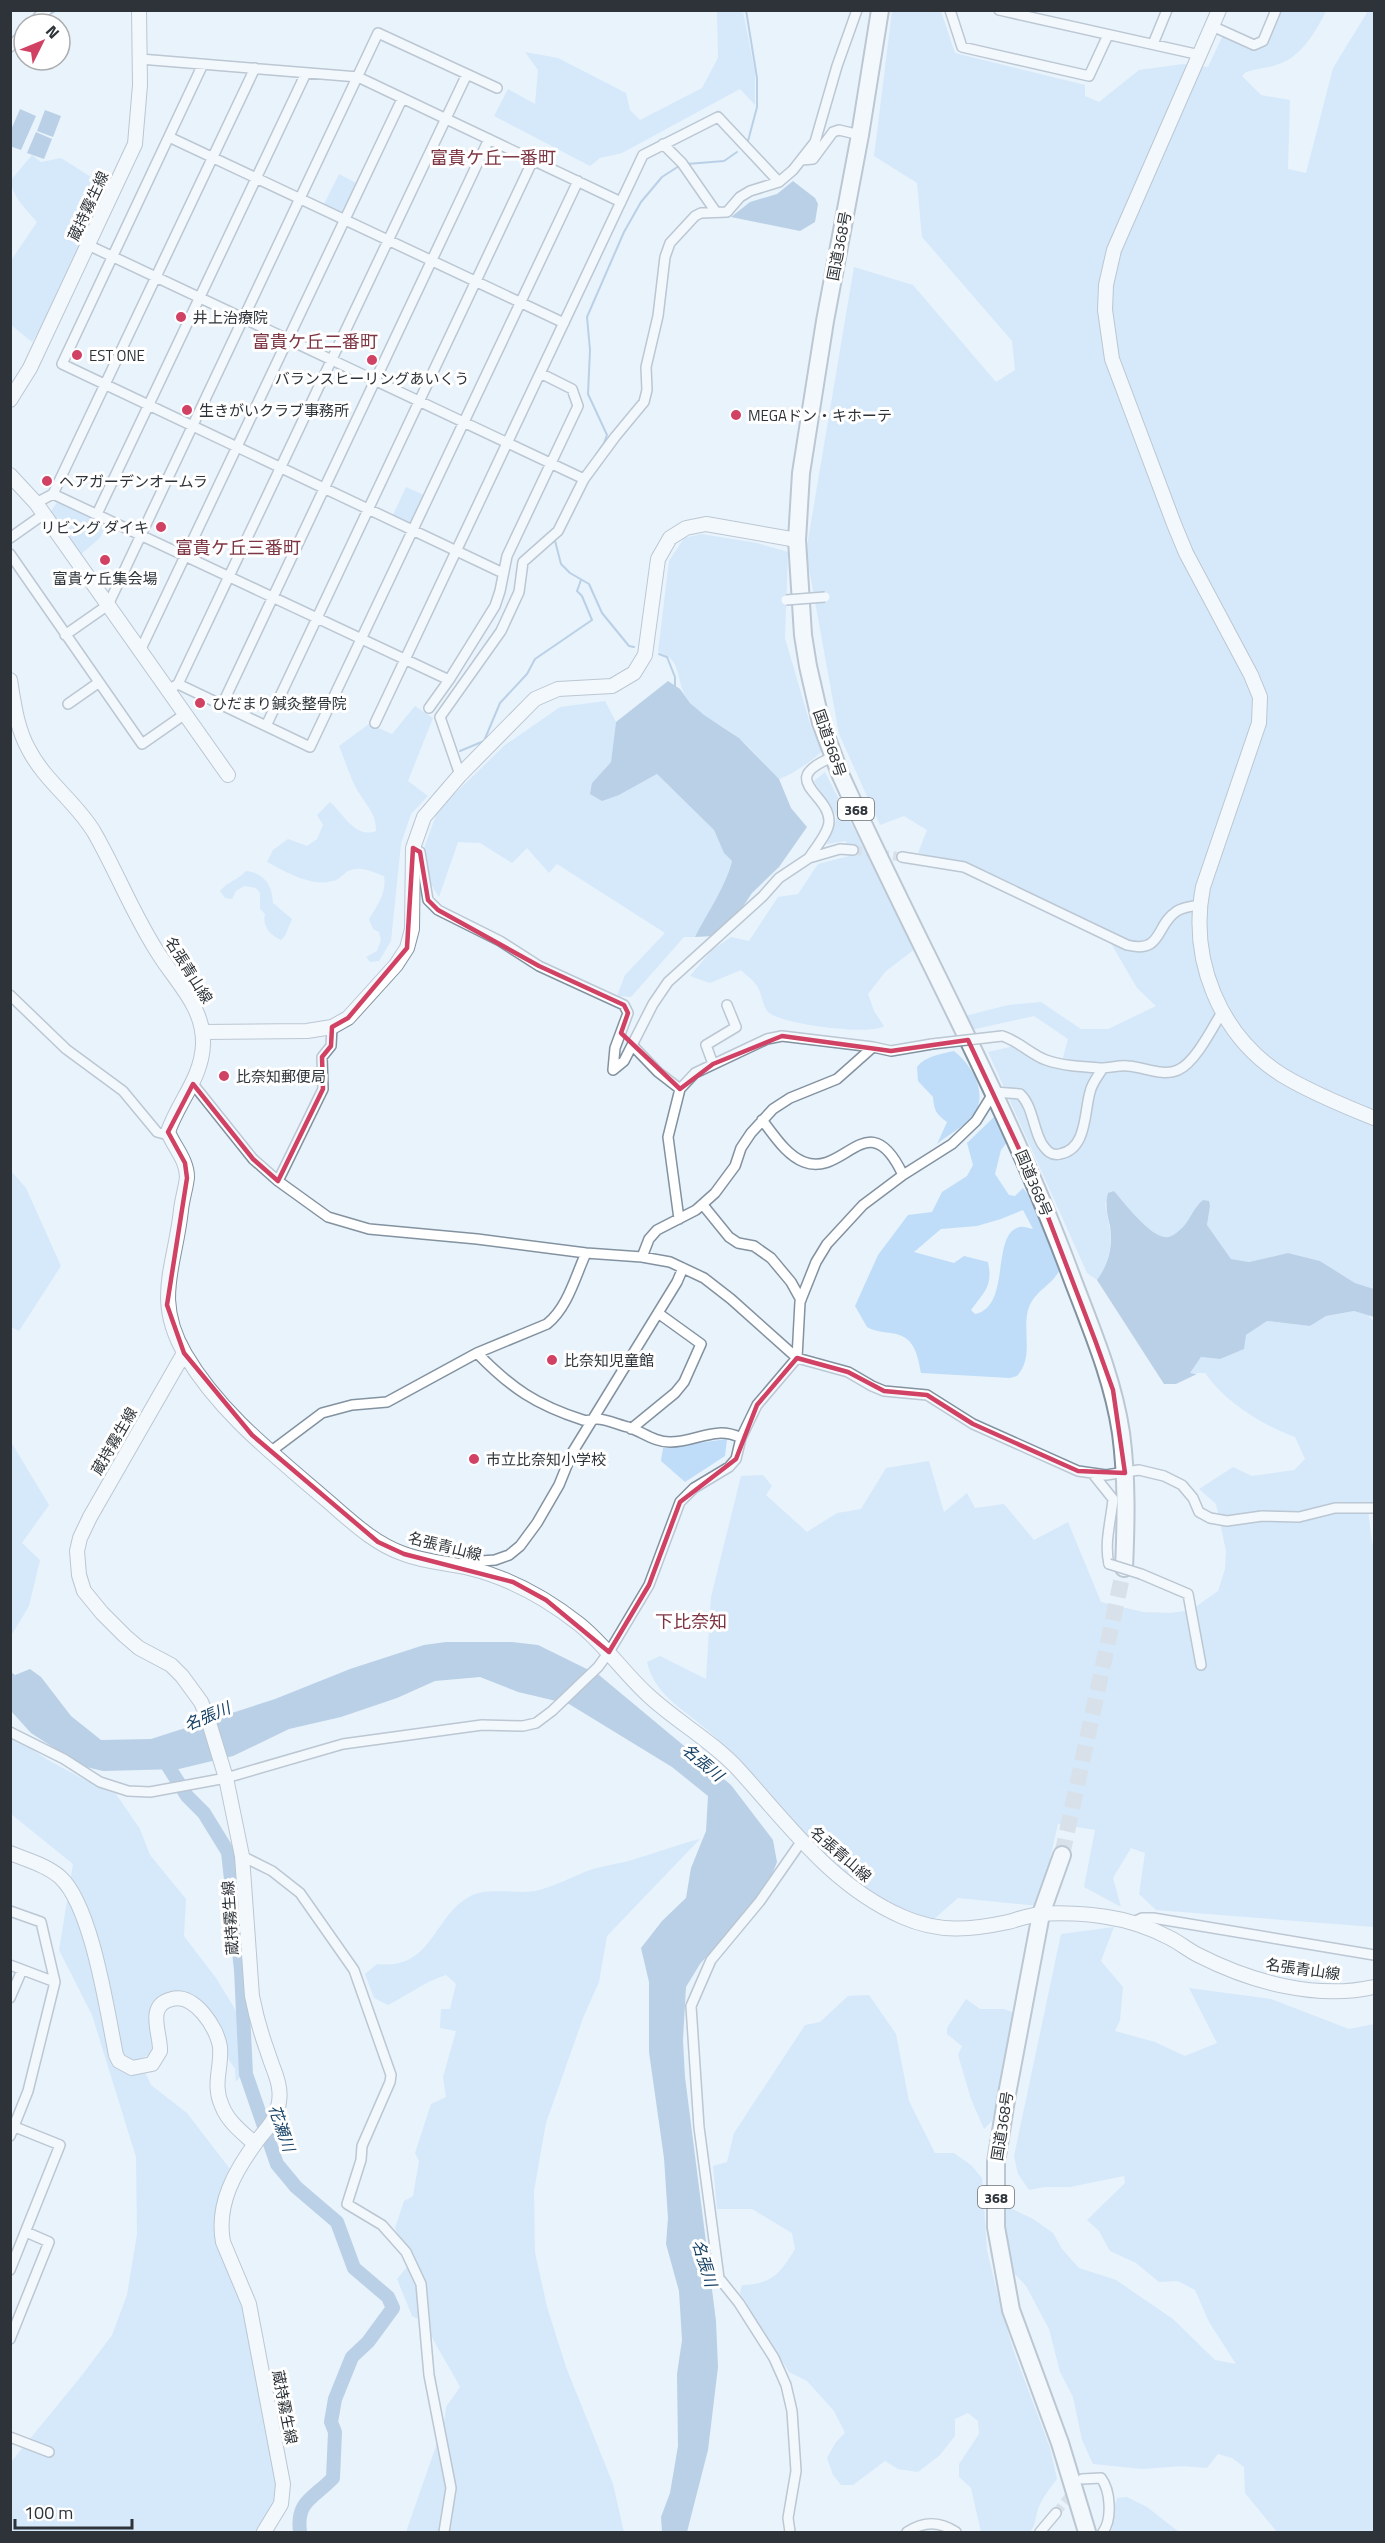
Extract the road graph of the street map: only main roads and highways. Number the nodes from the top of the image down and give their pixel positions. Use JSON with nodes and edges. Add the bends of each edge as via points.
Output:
{"nodes":[{"id":1,"x":139,"y":10,"type":"edge"},
{"id":2,"x":880,"y":10,"type":"edge"},
{"id":3,"x":1219,"y":10,"type":"edge"},
{"id":4,"x":10,"y":400,"type":"edge"},
{"id":5,"x":10,"y":476,"type":"edge"},
{"id":6,"x":797,"y":540,"type":"junction"},
{"id":7,"x":10,"y":680,"type":"edge"},
{"id":8,"x":228,"y":775,"type":"dead end"},
{"id":9,"x":202,"y":1032,"type":"junction"},
{"id":10,"x":1374,"y":1118,"type":"edge"},
{"id":11,"x":184,"y":1353,"type":"junction"},
{"id":12,"x":1117,"y":1566,"type":"tunnel mouth"},
{"id":13,"x":10,"y":1853,"type":"edge"},
{"id":14,"x":1062,"y":1855,"type":"tunnel mouth"},
{"id":15,"x":1041,"y":1914,"type":"junction"},
{"id":16,"x":1374,"y":1987,"type":"edge"},
{"id":17,"x":255,"y":2144,"type":"junction"},
{"id":18,"x":264,"y":2532,"type":"edge"},
{"id":19,"x":1087,"y":2532,"type":"edge"}],
"edges":[{"from":1,"to":4,"type":"main road","name":"蔵持霧生線","via":[[135,144],[30,368]]},
{"from":2,"to":6,"type":"highway","name":"国道368号","number":"368","via":[[801,473]]},
{"from":3,"to":10,"type":"main road","via":[[1114,250],[1105,310],[1112,359],[1168,512],[1260,697],[1259,723],[1203,886],[1202,956],[1209,983],[1222,1012],[1247,1045],[1275,1070]]},
{"from":5,"to":8,"type":"main road","via":[[40,508],[140,651],[173,687],[185,714]]},
{"from":6,"to":9,"type":"main road","via":[[706,524],[692,525],[675,534],[658,559],[648,645],[634,673],[612,686],[558,689],[536,699],[424,816],[413,848],[412,929],[407,948],[355,1011],[333,1027],[307,1031]]},
{"from":6,"to":12,"type":"highway","name":"国道368号","number":"368","via":[[802,635],[814,696],[833,757],[994,1092],[1057,1238],[1113,1389],[1125,1473]]},
{"from":7,"to":9,"type":"main road","name":"名張青山線","via":[[16,716],[30,753],[93,830],[159,955],[196,1010]]},
{"from":9,"to":11,"type":"main road","name":"名張青山線","via":[[202,1051],[193,1084],[168,1135],[184,1163],[187,1178],[166,1293],[169,1317]]},
{"from":11,"to":15,"type":"main road","name":"名張青山線","via":[[225,1408],[270,1452],[378,1542],[404,1554],[493,1575],[546,1600],[581,1626],[648,1695],[714,1746],[801,1842],[859,1893],[902,1917],[945,1929],[974,1930]]},
{"from":11,"to":17,"type":"main road","name":"蔵持霧生線","via":[[90,1517],[80,1538],[78,1563],[80,1583],[91,1601],[139,1648],[171,1665],[192,1688],[207,1716],[242,1856],[256,2018],[279,2086],[275,2119]]},
{"from":13,"to":17,"type":"main road","via":[[53,1871],[76,1898],[102,1980],[119,2061],[132,2068],[152,2064],[160,2051],[155,2020],[161,2006],[178,1998],[192,2002],[218,2038],[216,2085],[222,2106]]},
{"from":14,"to":15,"type":"highway","name":"国道368号","number":"368"},
{"from":15,"to":16,"type":"main road","name":"名張青山線","via":[[1106,1917],[1131,1923],[1170,1938],[1229,1970],[1265,1982],[1340,1991]]},
{"from":15,"to":19,"type":"highway","name":"国道368号","number":"368","via":[[996,2162],[996,2227],[1011,2310]]},
{"from":17,"to":18,"type":"main road","name":"蔵持霧生線","via":[[237,2169],[226,2196],[221,2232],[249,2304],[283,2484],[281,2504]]}]}
